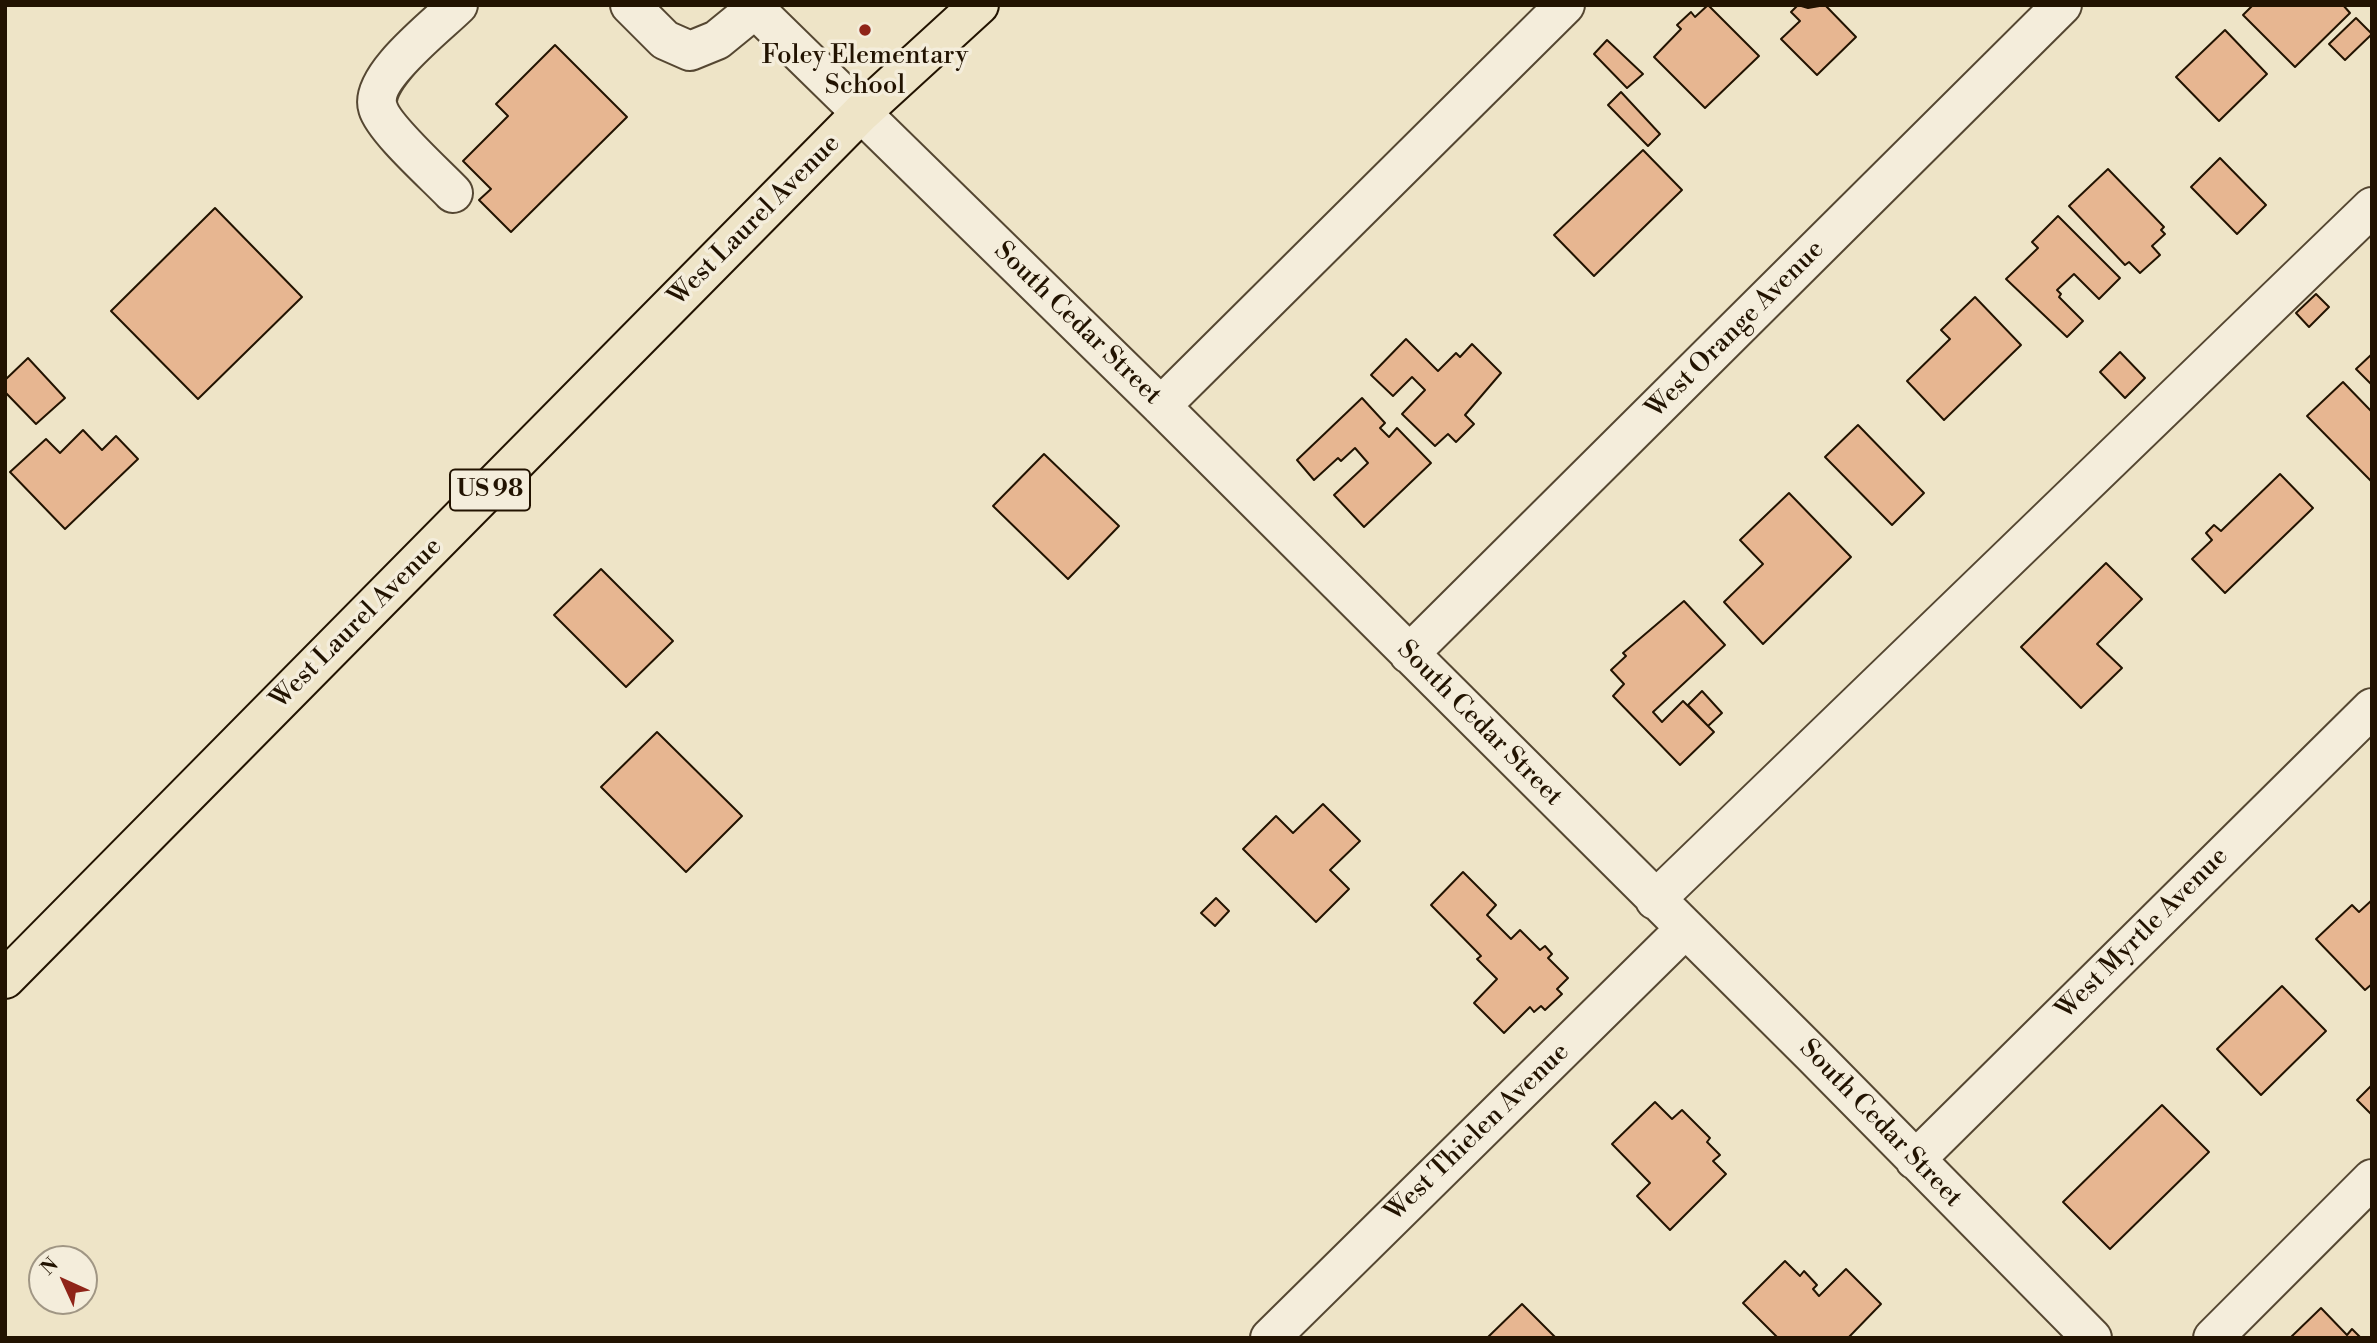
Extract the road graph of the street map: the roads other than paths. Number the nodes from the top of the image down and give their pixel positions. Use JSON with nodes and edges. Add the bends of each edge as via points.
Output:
{"nodes":[{"id":1,"x":458,"y":5,"type":"edge"},
{"id":2,"x":630,"y":5,"type":"edge"},
{"id":3,"x":979,"y":5,"type":"edge"},
{"id":4,"x":1565,"y":5,"type":"edge"},
{"id":5,"x":2062,"y":5,"type":"edge"},
{"id":6,"x":753,"y":7,"type":"edge"},
{"id":7,"x":861,"y":113,"type":"junction"},
{"id":8,"x":453,"y":193,"type":"dead end"},
{"id":9,"x":2372,"y":207,"type":"edge"},
{"id":10,"x":1161,"y":406,"type":"junction"},
{"id":11,"x":1409,"y":654,"type":"junction"},
{"id":12,"x":2372,"y":708,"type":"edge"},
{"id":13,"x":1655,"y":900,"type":"junction"},
{"id":14,"x":1685,"y":929,"type":"junction"},
{"id":15,"x":5,"y":979,"type":"edge"},
{"id":16,"x":1915,"y":1160,"type":"junction"},
{"id":17,"x":2372,"y":1179,"type":"edge"},
{"id":18,"x":1270,"y":1338,"type":"edge"},
{"id":19,"x":2092,"y":1338,"type":"edge"},
{"id":20,"x":2213,"y":1338,"type":"edge"}],
"edges":[{"from":1,"to":8,"type":"street","via":[[379,85],[377,107]]},
{"from":2,"to":6,"type":"street","via":[[665,40],[690,51],[717,40]]},
{"from":3,"to":7,"type":"main road","name":"West Laurel Avenue","number":"US 98"},
{"from":4,"to":10,"type":"street"},
{"from":5,"to":11,"type":"street","name":"West Orange Avenue"},
{"from":6,"to":7,"type":"street","name":"South Cedar Street"},
{"from":7,"to":10,"type":"street","name":"South Cedar Street"},
{"from":7,"to":15,"type":"main road","name":"West Laurel Avenue","number":"US 98"},
{"from":9,"to":13,"type":"street"},
{"from":10,"to":11,"type":"street","name":"South Cedar Street"},
{"from":11,"to":13,"type":"street","name":"South Cedar Street"},
{"from":12,"to":16,"type":"street","name":"West Myrtle Avenue"},
{"from":13,"to":14,"type":"street","name":"South Cedar Street"},
{"from":14,"to":16,"type":"street","name":"South Cedar Street"},
{"from":14,"to":18,"type":"street","name":"West Thielen Avenue"},
{"from":16,"to":19,"type":"street","name":"South Cedar Street"},
{"from":17,"to":20,"type":"street"}]}
